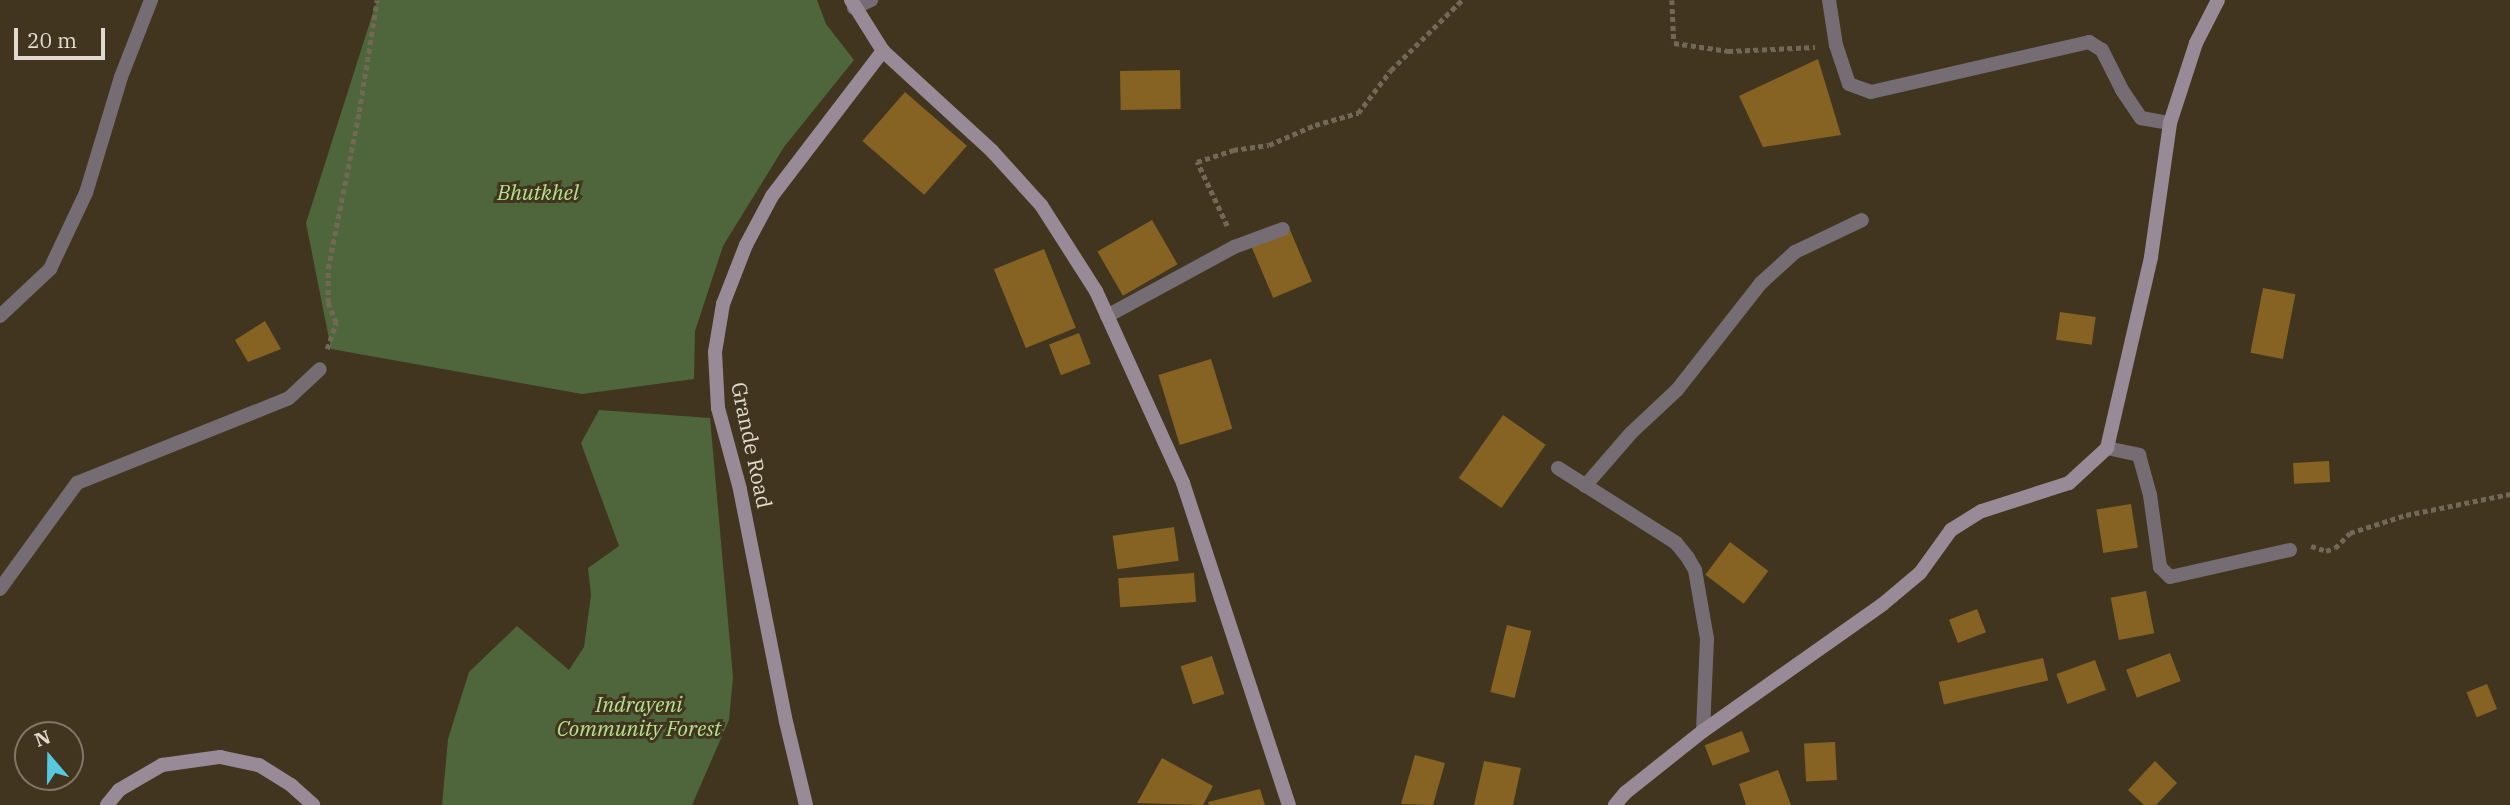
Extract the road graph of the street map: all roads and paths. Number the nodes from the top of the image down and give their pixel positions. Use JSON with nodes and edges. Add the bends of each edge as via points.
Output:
{"nodes":[{"id":1,"x":151,"y":0,"type":"edge"},
{"id":2,"x":377,"y":0,"type":"edge"},
{"id":3,"x":871,"y":0,"type":"edge"},
{"id":4,"x":1462,"y":0,"type":"edge"},
{"id":5,"x":1672,"y":0,"type":"edge"},
{"id":6,"x":1829,"y":0,"type":"edge"},
{"id":7,"x":2218,"y":0,"type":"edge"},
{"id":8,"x":852,"y":4,"type":"edge"},
{"id":9,"x":1836,"y":45,"type":"junction"},
{"id":10,"x":883,"y":51,"type":"junction"},
{"id":11,"x":2170,"y":123,"type":"junction"},
{"id":12,"x":1862,"y":220,"type":"dead end"},
{"id":13,"x":1283,"y":229,"type":"dead end"},
{"id":14,"x":1234,"y":247,"type":"junction"},
{"id":15,"x":0,"y":316,"type":"edge"},
{"id":16,"x":1107,"y":316,"type":"junction"},
{"id":17,"x":320,"y":369,"type":"joint"},
{"id":18,"x":2107,"y":448,"type":"junction"},
{"id":19,"x":1558,"y":468,"type":"dead end"},
{"id":20,"x":1585,"y":486,"type":"junction"},
{"id":21,"x":2510,"y":494,"type":"edge"},
{"id":22,"x":2290,"y":550,"type":"joint"},
{"id":23,"x":0,"y":589,"type":"edge"},
{"id":24,"x":1703,"y":731,"type":"junction"},
{"id":25,"x":107,"y":805,"type":"edge"},
{"id":26,"x":313,"y":805,"type":"edge"},
{"id":27,"x":806,"y":805,"type":"edge"},
{"id":28,"x":1289,"y":805,"type":"edge"},
{"id":29,"x":1615,"y":805,"type":"edge"}],
"edges":[{"from":1,"to":15,"type":"street","via":[[121,78],[86,193],[50,269]]},
{"from":2,"to":17,"type":"path","via":[[328,269],[328,303],[336,323]]},
{"from":3,"to":8,"type":"street"},
{"from":4,"to":14,"type":"path","via":[[1391,70],[1358,113],[1269,145],[1197,162]]},
{"from":5,"to":9,"type":"path","via":[[1674,43],[1728,51]]},
{"from":6,"to":9,"type":"street"},
{"from":7,"to":11,"type":"street","via":[[2196,43]]},
{"from":8,"to":10,"type":"street"},
{"from":9,"to":11,"type":"street","via":[[1849,83],[1871,92],[2089,42],[2102,50],[2141,118]]},
{"from":10,"to":16,"type":"street","via":[[992,151],[1041,205]]},
{"from":10,"to":27,"type":"street","name":"Grande Road","via":[[772,197],[746,245],[723,304],[715,352],[718,408],[740,489]]},
{"from":11,"to":18,"type":"street","via":[[2151,257]]},
{"from":12,"to":20,"type":"street","via":[[1795,252],[1761,283],[1677,390],[1630,433]]},
{"from":13,"to":14,"type":"street"},
{"from":14,"to":16,"type":"street"},
{"from":16,"to":28,"type":"street","via":[[1183,483]]},
{"from":17,"to":23,"type":"street","via":[[289,398],[78,483]]},
{"from":18,"to":22,"type":"street","via":[[2139,455],[2160,566],[2170,577]]},
{"from":18,"to":24,"type":"street","via":[[2069,483],[1982,511],[1951,530],[1920,573],[1883,604]]},
{"from":19,"to":20,"type":"street"},
{"from":20,"to":24,"type":"street","via":[[1676,543],[1695,570],[1707,639]]},
{"from":21,"to":22,"type":"path","via":[[2406,515],[2350,533],[2326,551],[2299,541]]},
{"from":24,"to":29,"type":"street"},
{"from":25,"to":26,"type":"street","via":[[119,790],[162,765],[220,757],[259,765]]}]}
